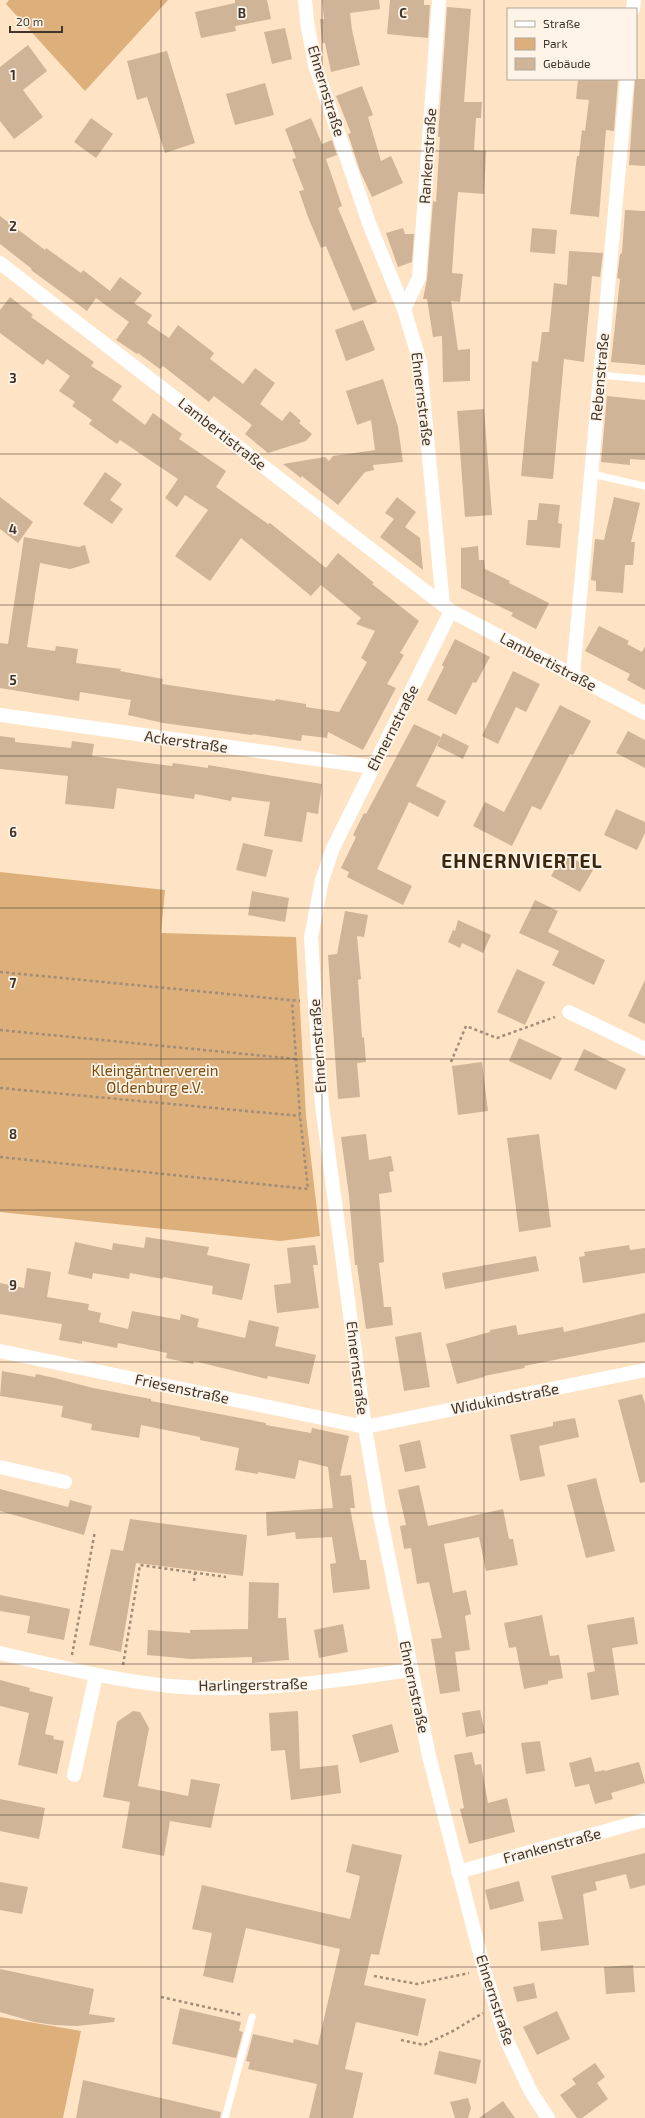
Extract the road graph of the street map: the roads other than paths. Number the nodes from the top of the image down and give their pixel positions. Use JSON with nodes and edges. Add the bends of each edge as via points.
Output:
{"nodes":[{"id":1,"x":305,"y":0,"type":"edge"},
{"id":2,"x":439,"y":0,"type":"edge"},
{"id":3,"x":627,"y":80,"type":"edge"},
{"id":4,"x":0,"y":263,"type":"edge"},
{"id":5,"x":404,"y":309,"type":"junction"},
{"id":6,"x":599,"y":375,"type":"junction"},
{"id":7,"x":645,"y":379,"type":"edge"},
{"id":8,"x":592,"y":474,"type":"junction"},
{"id":9,"x":645,"y":486,"type":"edge"},
{"id":10,"x":447,"y":608,"type":"junction"},
{"id":11,"x":573,"y":674,"type":"junction"},
{"id":12,"x":645,"y":713,"type":"edge"},
{"id":13,"x":0,"y":715,"type":"edge"},
{"id":14,"x":373,"y":768,"type":"junction"},
{"id":15,"x":569,"y":1012,"type":"road end"},
{"id":16,"x":645,"y":1049,"type":"edge"},
{"id":17,"x":0,"y":1351,"type":"edge"},
{"id":18,"x":645,"y":1370,"type":"edge"},
{"id":19,"x":365,"y":1427,"type":"junction"},
{"id":20,"x":0,"y":1466,"type":"edge"},
{"id":21,"x":65,"y":1482,"type":"dead end"},
{"id":22,"x":0,"y":1653,"type":"edge"},
{"id":23,"x":410,"y":1670,"type":"junction"},
{"id":24,"x":96,"y":1675,"type":"junction"},
{"id":25,"x":74,"y":1775,"type":"dead end"},
{"id":26,"x":645,"y":1820,"type":"edge"},
{"id":27,"x":458,"y":1872,"type":"junction"},
{"id":28,"x":252,"y":2017,"type":"road end"},
{"id":29,"x":225,"y":2118,"type":"edge"},
{"id":30,"x":548,"y":2118,"type":"edge"}],
"edges":[{"from":1,"to":5,"type":"street","name":"Ehnernstraße","via":[[315,65],[370,226]]},
{"from":2,"to":5,"type":"street","name":"Rankenstraße","via":[[419,278]]},
{"from":3,"to":6,"type":"street","name":"Rebenstraße"},
{"from":4,"to":10,"type":"street","name":"Lambertistraße"},
{"from":5,"to":10,"type":"street","name":"Ehnernstraße","via":[[420,362]]},
{"from":6,"to":7,"type":"lane"},
{"from":6,"to":8,"type":"street","name":"Rebenstraße"},
{"from":8,"to":9,"type":"lane"},
{"from":8,"to":11,"type":"street","name":"Rebenstraße"},
{"from":10,"to":11,"type":"street","name":"Lambertistraße"},
{"from":10,"to":14,"type":"street","name":"Ehnernstraße"},
{"from":11,"to":12,"type":"street","name":"Lambertistraße"},
{"from":13,"to":14,"type":"street","name":"Ackerstraße"},
{"from":14,"to":19,"type":"street","name":"Ehnernstraße","via":[[333,848],[322,880],[311,937],[322,1105]]},
{"from":15,"to":16,"type":"street"},
{"from":17,"to":19,"type":"street","name":"Friesenstraße"},
{"from":18,"to":19,"type":"street","name":"Widukindstraße"},
{"from":19,"to":23,"type":"street","name":"Ehnernstraße"},
{"from":20,"to":21,"type":"street"},
{"from":22,"to":24,"type":"street","name":"Harlingerstraße"},
{"from":23,"to":24,"type":"street","name":"Harlingerstraße","via":[[332,1682],[265,1688],[169,1686]]},
{"from":23,"to":27,"type":"street","name":"Ehnernstraße"},
{"from":24,"to":25,"type":"street"},
{"from":26,"to":27,"type":"street","name":"Frankenstraße"},
{"from":27,"to":30,"type":"street","name":"Ehnernstraße","via":[[506,2039],[521,2072]]},
{"from":28,"to":29,"type":"lane"}]}
